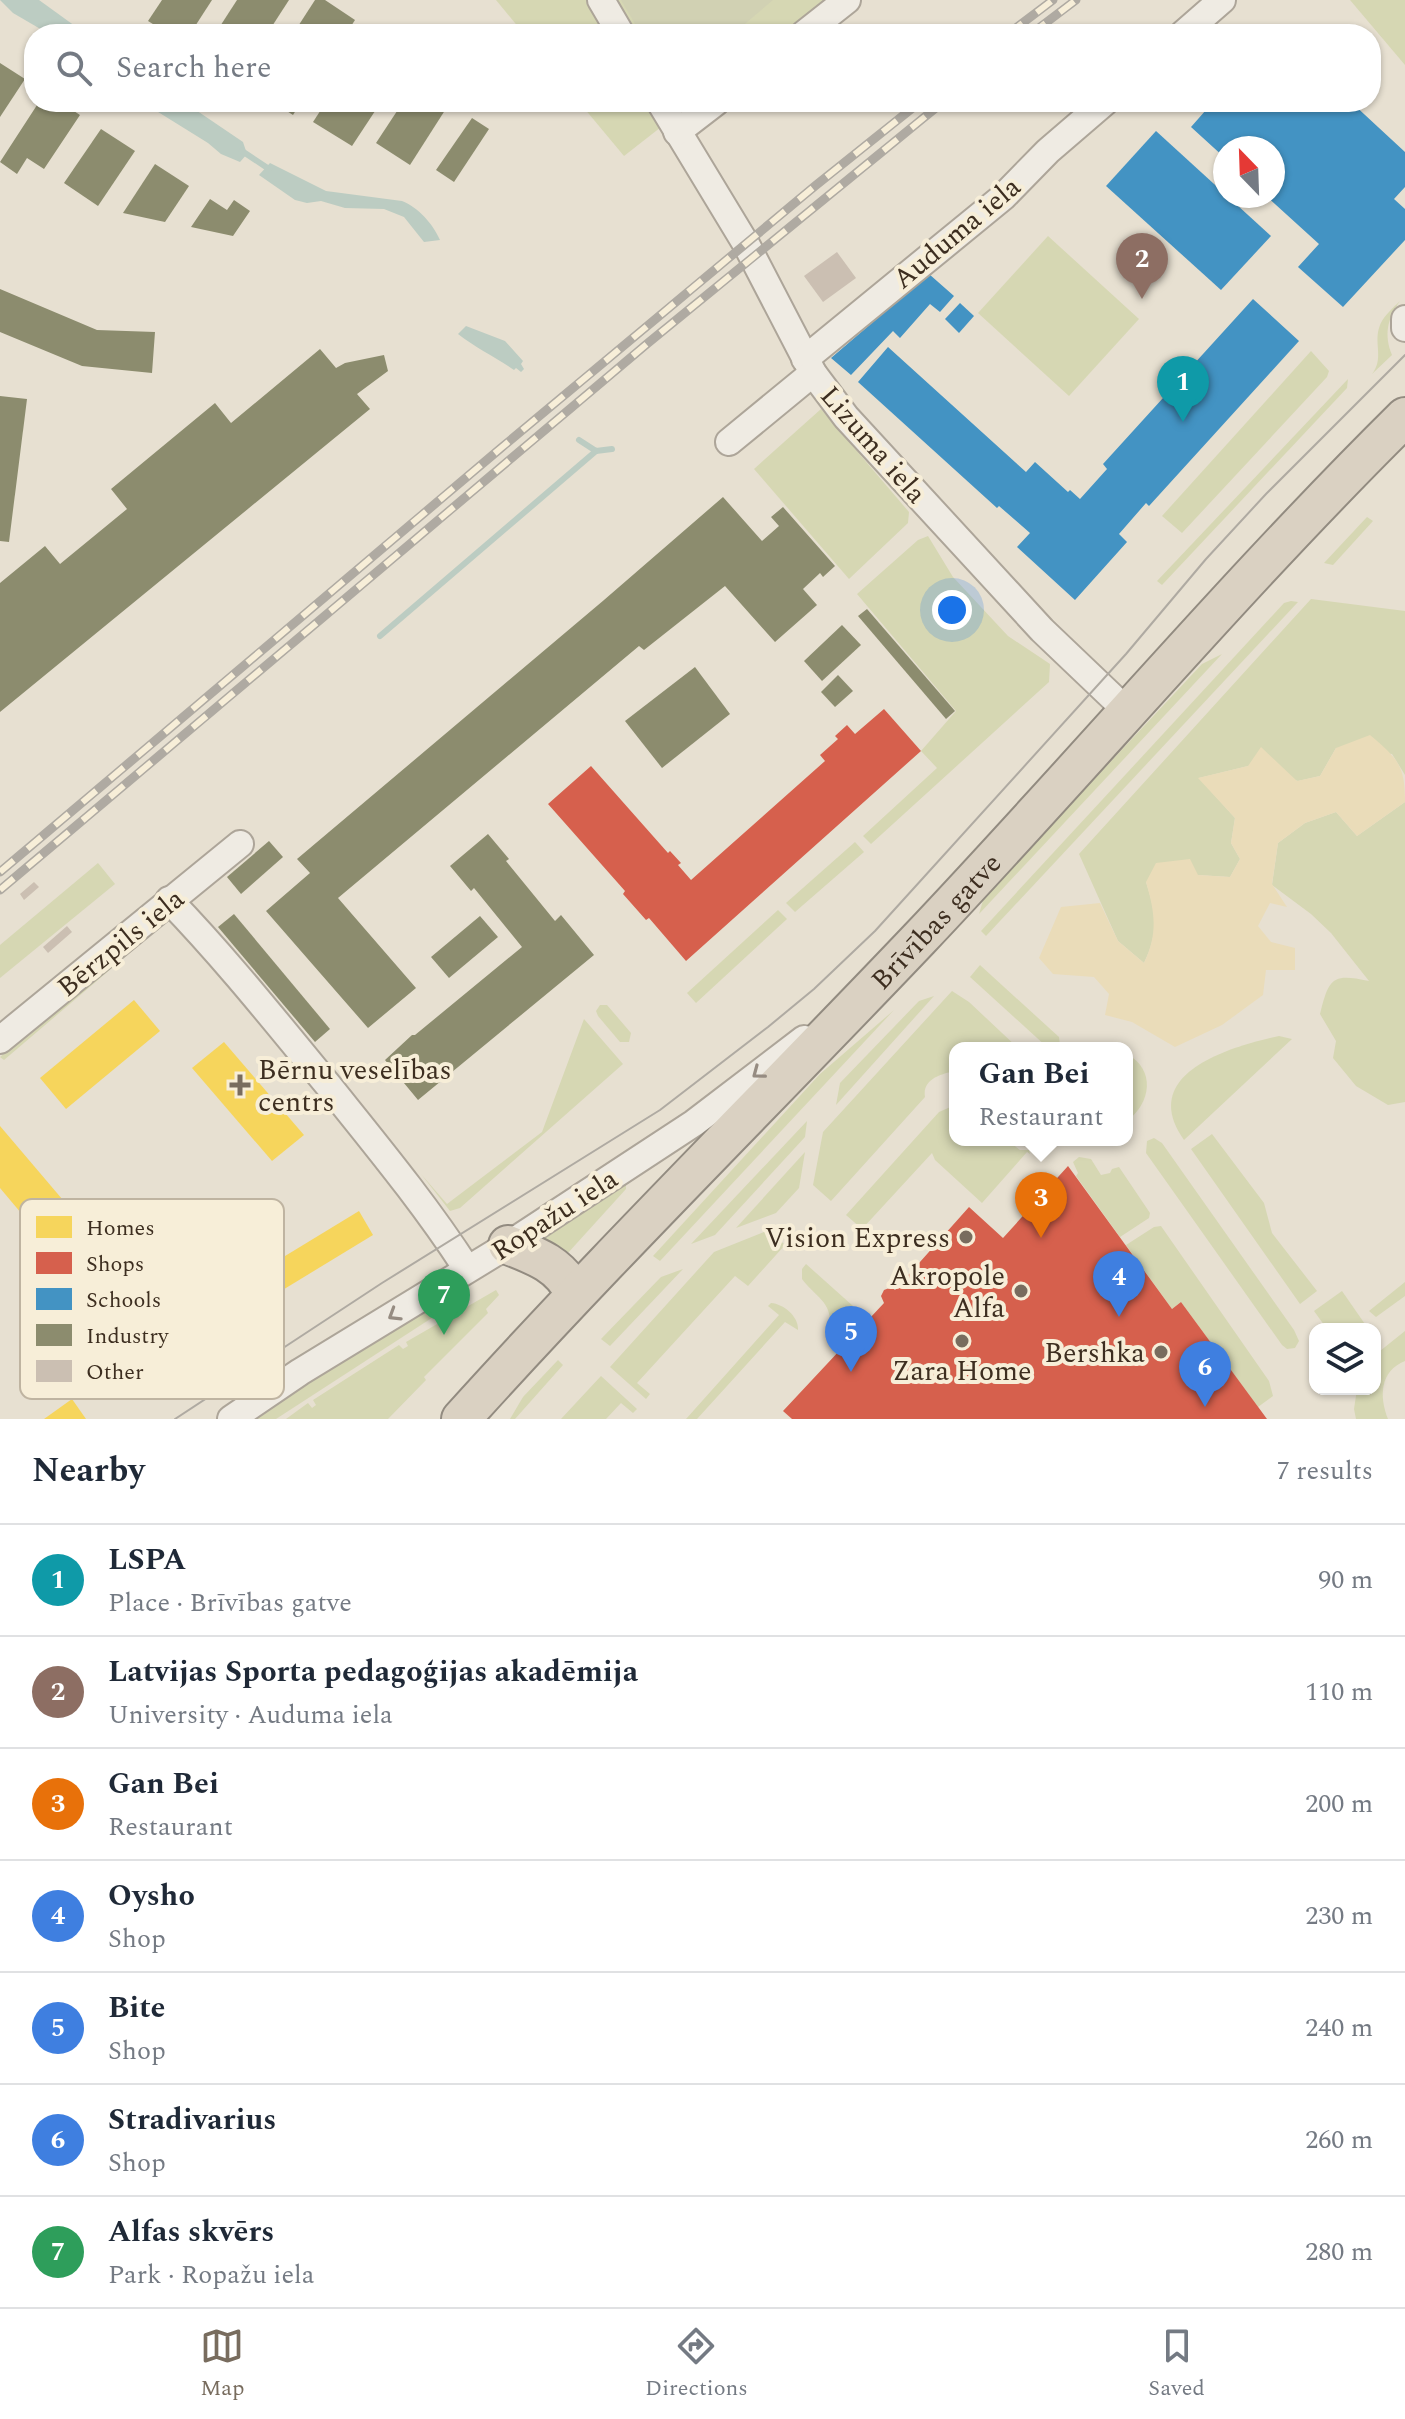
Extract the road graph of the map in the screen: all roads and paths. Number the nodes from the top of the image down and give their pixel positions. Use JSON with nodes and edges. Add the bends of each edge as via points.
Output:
{"nodes":[{"id":1,"x":601,"y":0,"type":"edge"},
{"id":2,"x":847,"y":0,"type":"edge"},
{"id":3,"x":1222,"y":0,"type":"edge"},
{"id":4,"x":615,"y":24,"type":"edge"},
{"id":5,"x":817,"y":24,"type":"edge"},
{"id":6,"x":1194,"y":24,"type":"edge"},
{"id":7,"x":666,"y":112,"type":"edge"},
{"id":8,"x":703,"y":112,"type":"edge"},
{"id":9,"x":1093,"y":112,"type":"edge"},
{"id":10,"x":677,"y":132,"type":"junction"},
{"id":11,"x":1405,"y":319,"type":"edge"},
{"id":12,"x":1405,"y":328,"type":"edge"},
{"id":13,"x":809,"y":366,"type":"junction"},
{"id":14,"x":1405,"y":417,"type":"edge"},
{"id":15,"x":729,"y":442,"type":"dead end"},
{"id":16,"x":1128,"y":712,"type":"junction"},
{"id":17,"x":240,"y":844,"type":"dead end"},
{"id":18,"x":169,"y":900,"type":"junction"},
{"id":19,"x":866,"y":993,"type":"junction"},
{"id":20,"x":0,"y":1040,"type":"edge"},
{"id":21,"x":508,"y":1245,"type":"junction"},
{"id":22,"x":467,"y":1269,"type":"junction"},
{"id":23,"x":575,"y":1294,"type":"junction"},
{"id":24,"x":284,"y":1383,"type":"edge"},
{"id":25,"x":260,"y":1399,"type":"edge"},
{"id":26,"x":231,"y":1419,"type":"edge"},
{"id":27,"x":461,"y":1419,"type":"edge"}],
"edges":[{"from":1,"to":4,"type":"street"},
{"from":2,"to":5,"type":"street"},
{"from":3,"to":6,"type":"street"},
{"from":7,"to":10,"type":"street","name":"Lizuma iela"},
{"from":8,"to":10,"type":"street"},
{"from":9,"to":13,"type":"street","name":"Auduma iela"},
{"from":10,"to":13,"type":"street","name":"Lizuma iela","via":[[746,244]]},
{"from":11,"to":12,"type":"street"},
{"from":13,"to":15,"type":"street"},
{"from":13,"to":16,"type":"street","name":"Lizuma iela","via":[[846,417],[1031,618]]},
{"from":14,"to":16,"type":"highway","name":"Brīvības gatve"},
{"from":16,"to":19,"type":"highway","name":"Brīvības gatve"},
{"from":17,"to":18,"type":"street","name":"Bērzpils iela"},
{"from":18,"to":20,"type":"street","name":"Bērzpils iela"},
{"from":18,"to":22,"type":"street","via":[[242,979],[376,1144]]},
{"from":19,"to":21,"type":"street","name":"Ropažu iela","one_way":true,"via":[[694,1123]]},
{"from":19,"to":23,"type":"highway","name":"Brīvības gatve"},
{"from":21,"to":22,"type":"street","name":"Ropažu iela"},
{"from":21,"to":23,"type":"highway","via":[[556,1267]]},
{"from":22,"to":24,"type":"street","name":"Ropažu iela","one_way":true},
{"from":23,"to":27,"type":"highway","name":"Brīvības gatve"},
{"from":25,"to":26,"type":"street","name":"Ropažu iela","one_way":true}]}
